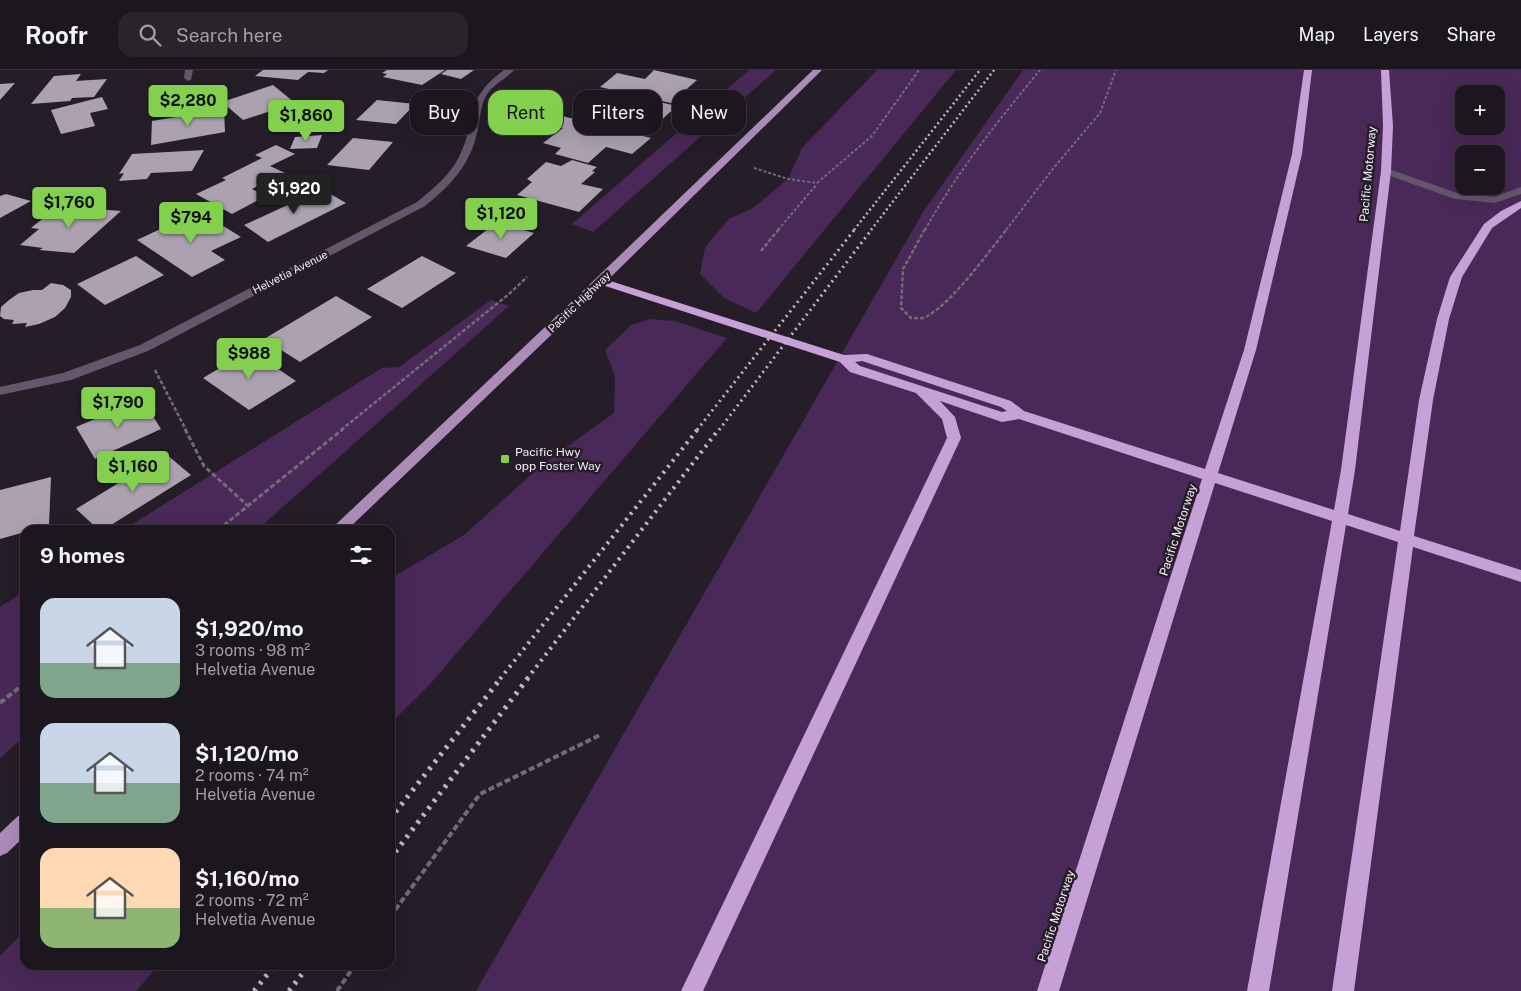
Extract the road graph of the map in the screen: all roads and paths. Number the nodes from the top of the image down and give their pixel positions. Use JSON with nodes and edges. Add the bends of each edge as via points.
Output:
{"nodes":[{"id":1,"x":510,"y":70,"type":"edge"},
{"id":2,"x":818,"y":70,"type":"edge"},
{"id":3,"x":919,"y":70,"type":"edge"},
{"id":4,"x":1040,"y":70,"type":"edge"},
{"id":5,"x":1116,"y":70,"type":"edge"},
{"id":6,"x":1308,"y":70,"type":"edge"},
{"id":7,"x":1385,"y":70,"type":"edge"},
{"id":8,"x":725,"y":160,"type":"junction"},
{"id":9,"x":1386,"y":171,"type":"junction"},
{"id":10,"x":817,"y":184,"type":"junction"},
{"id":11,"x":1521,"y":190,"type":"edge"},
{"id":12,"x":1521,"y":204,"type":"edge"},
{"id":13,"x":761,"y":251,"type":"dead end"},
{"id":14,"x":527,"y":277,"type":"dead end"},
{"id":15,"x":600,"y":282,"type":"junction"},
{"id":16,"x":144,"y":348,"type":"junction"},
{"id":17,"x":844,"y":359,"type":"junction"},
{"id":18,"x":920,"y":390,"type":"junction"},
{"id":19,"x":0,"y":391,"type":"edge"},
{"id":20,"x":1019,"y":414,"type":"junction"},
{"id":21,"x":248,"y":506,"type":"junction"},
{"id":22,"x":224,"y":525,"type":"edge"},
{"id":23,"x":342,"y":525,"type":"edge"},
{"id":24,"x":1521,"y":576,"type":"edge"},
{"id":25,"x":20,"y":687,"type":"edge"},
{"id":26,"x":0,"y":703,"type":"edge"},
{"id":27,"x":600,"y":735,"type":"dead end"},
{"id":28,"x":20,"y":828,"type":"edge"},
{"id":29,"x":0,"y":846,"type":"edge"},
{"id":30,"x":395,"y":910,"type":"edge"},
{"id":31,"x":351,"y":970,"type":"edge"},
{"id":32,"x":336,"y":991,"type":"edge"},
{"id":33,"x":692,"y":991,"type":"edge"},
{"id":34,"x":1048,"y":991,"type":"edge"},
{"id":35,"x":1258,"y":991,"type":"edge"},
{"id":36,"x":1343,"y":991,"type":"edge"}],
"edges":[{"from":1,"to":16,"type":"street","name":"Helvetia Avenue","via":[[495,80],[479,98],[468,148],[453,176],[421,204]]},
{"from":2,"to":8,"type":"main road","name":"Pacific Highway"},
{"from":3,"to":10,"type":"path","via":[[872,136]]},
{"from":4,"to":5,"type":"path","via":[[990,131],[948,192],[903,269],[901,308],[911,318],[924,318],[940,308],[975,270],[1100,113]]},
{"from":6,"to":34,"type":"highway","name":"Pacific Motorway","via":[[1297,154],[1250,350]]},
{"from":7,"to":9,"type":"highway","name":"Pacific Motorway"},
{"from":8,"to":10,"type":"path"},
{"from":8,"to":15,"type":"main road","name":"Pacific Highway"},
{"from":9,"to":11,"type":"street","via":[[1455,196],[1495,200]]},
{"from":9,"to":35,"type":"highway","name":"Pacific Motorway","via":[[1348,470]]},
{"from":10,"to":13,"type":"path"},
{"from":12,"to":36,"type":"highway","via":[[1488,226],[1456,277],[1443,319],[1426,400]]},
{"from":14,"to":21,"type":"path"},
{"from":15,"to":17,"type":"highway"},
{"from":15,"to":23,"type":"main road","name":"Pacific Highway"},
{"from":16,"to":19,"type":"street","name":"Helvetia Avenue","via":[[66,377]]},
{"from":16,"to":21,"type":"path","via":[[204,466]]},
{"from":17,"to":18,"type":"highway","via":[[854,369]]},
{"from":17,"to":20,"type":"highway","via":[[863,357],[1006,404]]},
{"from":18,"to":20,"type":"highway","via":[[1002,417]]},
{"from":18,"to":33,"type":"highway","via":[[948,417],[954,438]]},
{"from":20,"to":24,"type":"highway"},
{"from":21,"to":22,"type":"path"},
{"from":25,"to":26,"type":"path"},
{"from":27,"to":30,"type":"path","via":[[480,794]]},
{"from":28,"to":29,"type":"main road"},
{"from":31,"to":32,"type":"path"}]}
